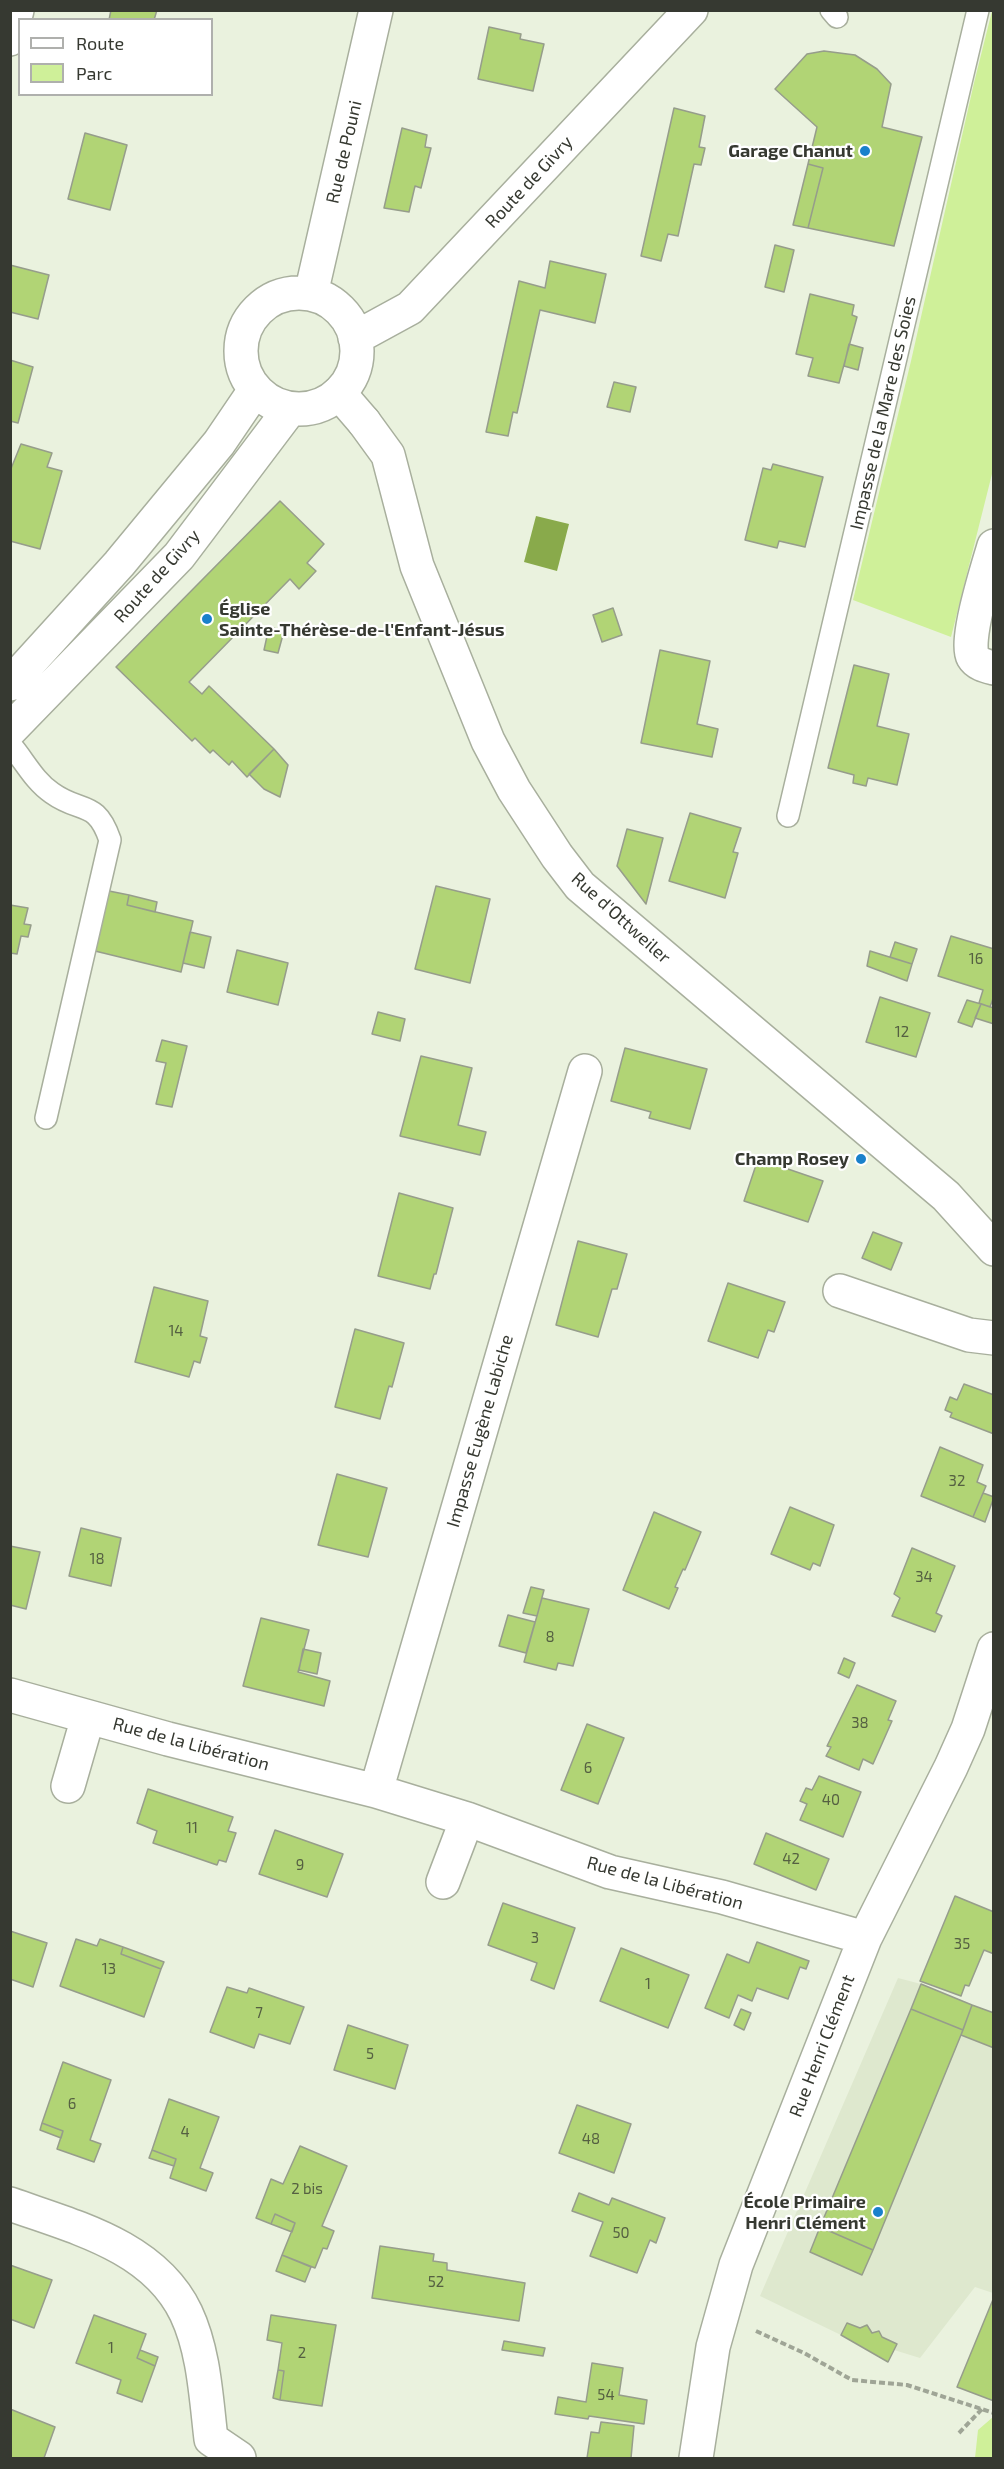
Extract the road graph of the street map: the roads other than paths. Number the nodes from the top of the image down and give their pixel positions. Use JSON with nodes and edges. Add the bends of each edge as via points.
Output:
{"nodes":[{"id":1,"x":17,"y":10,"type":"edge"},
{"id":2,"x":376,"y":10,"type":"edge"},
{"id":3,"x":691,"y":10,"type":"edge"},
{"id":4,"x":978,"y":10,"type":"edge"},
{"id":5,"x":10,"y":39,"type":"edge"},
{"id":6,"x":312,"y":294,"type":"junction"},
{"id":7,"x":355,"y":338,"type":"junction"},
{"id":8,"x":255,"y":390,"type":"junction"},
{"id":9,"x":339,"y":393,"type":"junction"},
{"id":10,"x":290,"y":409,"type":"junction"},
{"id":11,"x":993,"y":546,"type":"edge"},
{"id":12,"x":993,"y":668,"type":"edge"},
{"id":13,"x":10,"y":684,"type":"edge"},
{"id":14,"x":10,"y":730,"type":"edge"},
{"id":15,"x":10,"y":744,"type":"edge"},
{"id":16,"x":788,"y":816,"type":"dead end"},
{"id":17,"x":585,"y":1071,"type":"dead end"},
{"id":18,"x":46,"y":1118,"type":"dead end"},
{"id":19,"x":993,"y":1249,"type":"edge"},
{"id":20,"x":840,"y":1292,"type":"dead end"},
{"id":21,"x":993,"y":1338,"type":"edge"},
{"id":22,"x":993,"y":1649,"type":"edge"},
{"id":23,"x":10,"y":1695,"type":"edge"},
{"id":24,"x":88,"y":1717,"type":"junction"},
{"id":25,"x":68,"y":1786,"type":"dead end"},
{"id":26,"x":376,"y":1791,"type":"junction"},
{"id":27,"x":467,"y":1819,"type":"junction"},
{"id":28,"x":442,"y":1882,"type":"dead end"},
{"id":29,"x":865,"y":1938,"type":"junction"},
{"id":30,"x":10,"y":2204,"type":"edge"},
{"id":31,"x":204,"y":2449,"type":"edge"},
{"id":32,"x":239,"y":2458,"type":"edge"},
{"id":33,"x":696,"y":2458,"type":"edge"}],
"edges":[{"from":1,"to":5,"type":"street"},
{"from":2,"to":6,"type":"street","name":"Rue de Pouni"},
{"from":3,"to":7,"type":"street","name":"Route de Givry","via":[[410,308]]},
{"from":4,"to":16,"type":"lane","name":"Impasse de la Mare des Soies"},
{"from":6,"to":7,"type":"street","via":[[339,309]]},
{"from":6,"to":8,"type":"street","via":[[292,293],[273,298],[246,326],[241,361]]},
{"from":7,"to":9,"type":"street","via":[[354,367]]},
{"from":8,"to":10,"type":"street"},
{"from":8,"to":13,"type":"street","name":"Route de Givry","via":[[219,443],[119,564]]},
{"from":9,"to":10,"type":"street","via":[[316,406]]},
{"from":9,"to":19,"type":"street","name":"Rue d'Ottweiler","via":[[388,455],[417,566],[488,741],[514,790],[579,886],[946,1196]]},
{"from":10,"to":14,"type":"street","name":"Route de Givry","via":[[179,556]]},
{"from":11,"to":12,"type":"street","via":[[971,644],[973,657]]},
{"from":15,"to":18,"type":"lane","via":[[52,794],[104,821],[110,840]]},
{"from":17,"to":26,"type":"street","name":"Impasse Eugène Labiche"},
{"from":20,"to":21,"type":"street","via":[[969,1335]]},
{"from":22,"to":29,"type":"street","name":"Rue Henri Clément","via":[[968,1729]]},
{"from":23,"to":24,"type":"street","name":"Rue de la Libération"},
{"from":24,"to":25,"type":"street","name":"Rue de la Libération"},
{"from":24,"to":26,"type":"street","name":"Rue de la Libération"},
{"from":26,"to":27,"type":"street","name":"Rue de la Libération"},
{"from":27,"to":28,"type":"street"},
{"from":27,"to":29,"type":"street","name":"Rue de la Libération","via":[[610,1872],[722,1897]]},
{"from":29,"to":33,"type":"street","name":"Rue Henri Clément","via":[[736,2265],[719,2319]]},
{"from":30,"to":31,"type":"street","via":[[126,2249],[160,2276],[186,2312],[201,2360]]},
{"from":31,"to":32,"type":"street"}]}
